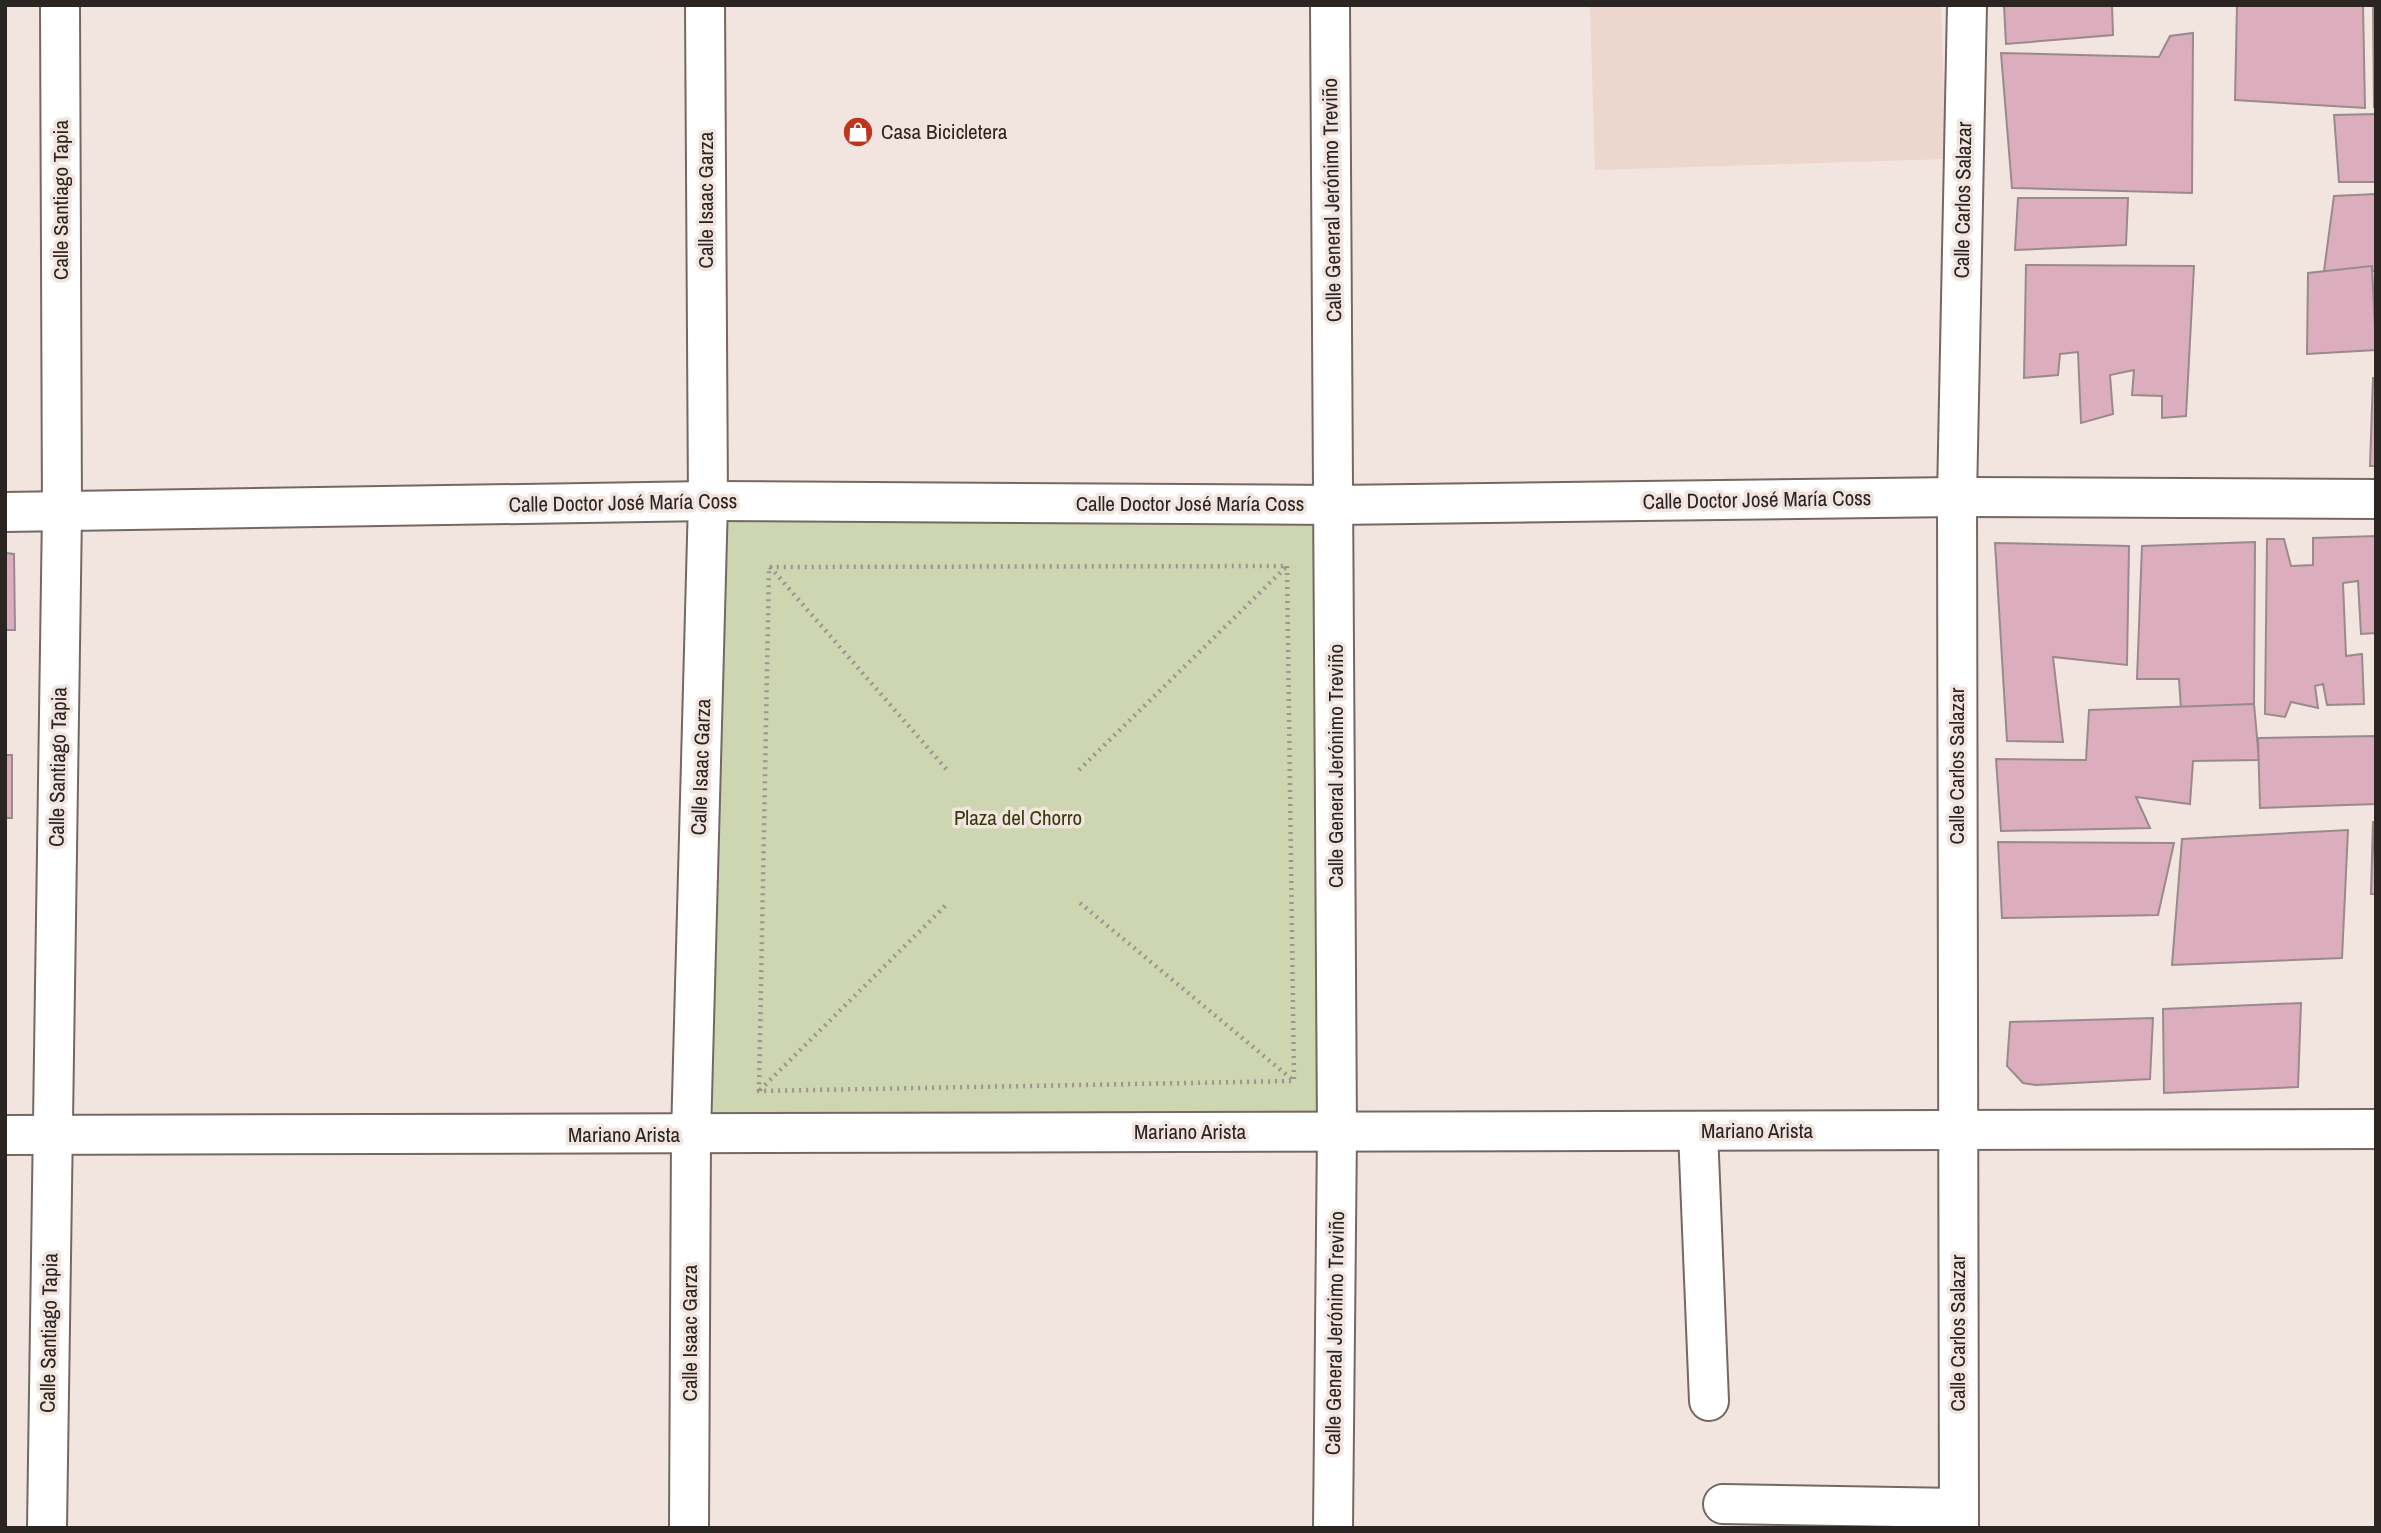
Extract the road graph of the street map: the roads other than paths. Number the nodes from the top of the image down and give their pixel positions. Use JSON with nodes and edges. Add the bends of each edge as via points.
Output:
{"nodes":[{"id":1,"x":60,"y":5,"type":"edge"},
{"id":2,"x":705,"y":5,"type":"edge"},
{"id":3,"x":1330,"y":5,"type":"edge"},
{"id":4,"x":1967,"y":5,"type":"edge"},
{"id":5,"x":1957,"y":498,"type":"junction"},
{"id":6,"x":2376,"y":499,"type":"edge"},
{"id":7,"x":708,"y":501,"type":"junction"},
{"id":8,"x":1335,"y":505,"type":"junction"},
{"id":9,"x":5,"y":512,"type":"edge"},
{"id":10,"x":62,"y":512,"type":"junction"},
{"id":11,"x":2376,"y":1129,"type":"edge"},
{"id":12,"x":1698,"y":1131,"type":"junction"},
{"id":13,"x":1956,"y":1131,"type":"junction"},
{"id":14,"x":1337,"y":1132,"type":"junction"},
{"id":15,"x":5,"y":1135,"type":"edge"},
{"id":16,"x":52,"y":1135,"type":"junction"},
{"id":17,"x":691,"y":1135,"type":"junction"},
{"id":18,"x":1709,"y":1401,"type":"dead end"},
{"id":19,"x":1723,"y":1504,"type":"dead end"},
{"id":20,"x":1959,"y":1518,"type":"edge"},
{"id":21,"x":47,"y":1528,"type":"edge"},
{"id":22,"x":690,"y":1528,"type":"edge"},
{"id":23,"x":1333,"y":1528,"type":"edge"}],
"edges":[{"from":1,"to":10,"type":"street","name":"Calle Santiago Tapia"},
{"from":2,"to":7,"type":"street","name":"Calle Isaac Garza"},
{"from":3,"to":8,"type":"street","name":"Calle General Jerónimo Treviño"},
{"from":4,"to":5,"type":"street","name":"Calle Carlos Salazar"},
{"from":5,"to":6,"type":"street","name":"Calle Doctor José María Coss"},
{"from":5,"to":8,"type":"street","name":"Calle Doctor José María Coss"},
{"from":5,"to":13,"type":"street","name":"Calle Carlos Salazar"},
{"from":7,"to":8,"type":"street","name":"Calle Doctor José María Coss"},
{"from":7,"to":10,"type":"street","name":"Calle Doctor José María Coss"},
{"from":7,"to":17,"type":"street","name":"Calle Isaac Garza"},
{"from":8,"to":14,"type":"street","name":"Calle General Jerónimo Treviño"},
{"from":9,"to":10,"type":"street","name":"Calle Doctor José María Coss"},
{"from":10,"to":16,"type":"street","name":"Calle Santiago Tapia"},
{"from":11,"to":13,"type":"street","name":"Mariano Arista"},
{"from":12,"to":13,"type":"street","name":"Mariano Arista"},
{"from":12,"to":14,"type":"street","name":"Mariano Arista"},
{"from":12,"to":18,"type":"street"},
{"from":13,"to":20,"type":"street","name":"Calle Carlos Salazar"},
{"from":14,"to":17,"type":"street","name":"Mariano Arista"},
{"from":14,"to":23,"type":"street","name":"Calle General Jerónimo Treviño"},
{"from":15,"to":16,"type":"street","name":"Mariano Arista"},
{"from":16,"to":17,"type":"street","name":"Mariano Arista"},
{"from":16,"to":21,"type":"street","name":"Calle Santiago Tapia"},
{"from":17,"to":22,"type":"street","name":"Calle Isaac Garza"},
{"from":19,"to":20,"type":"street"}]}
